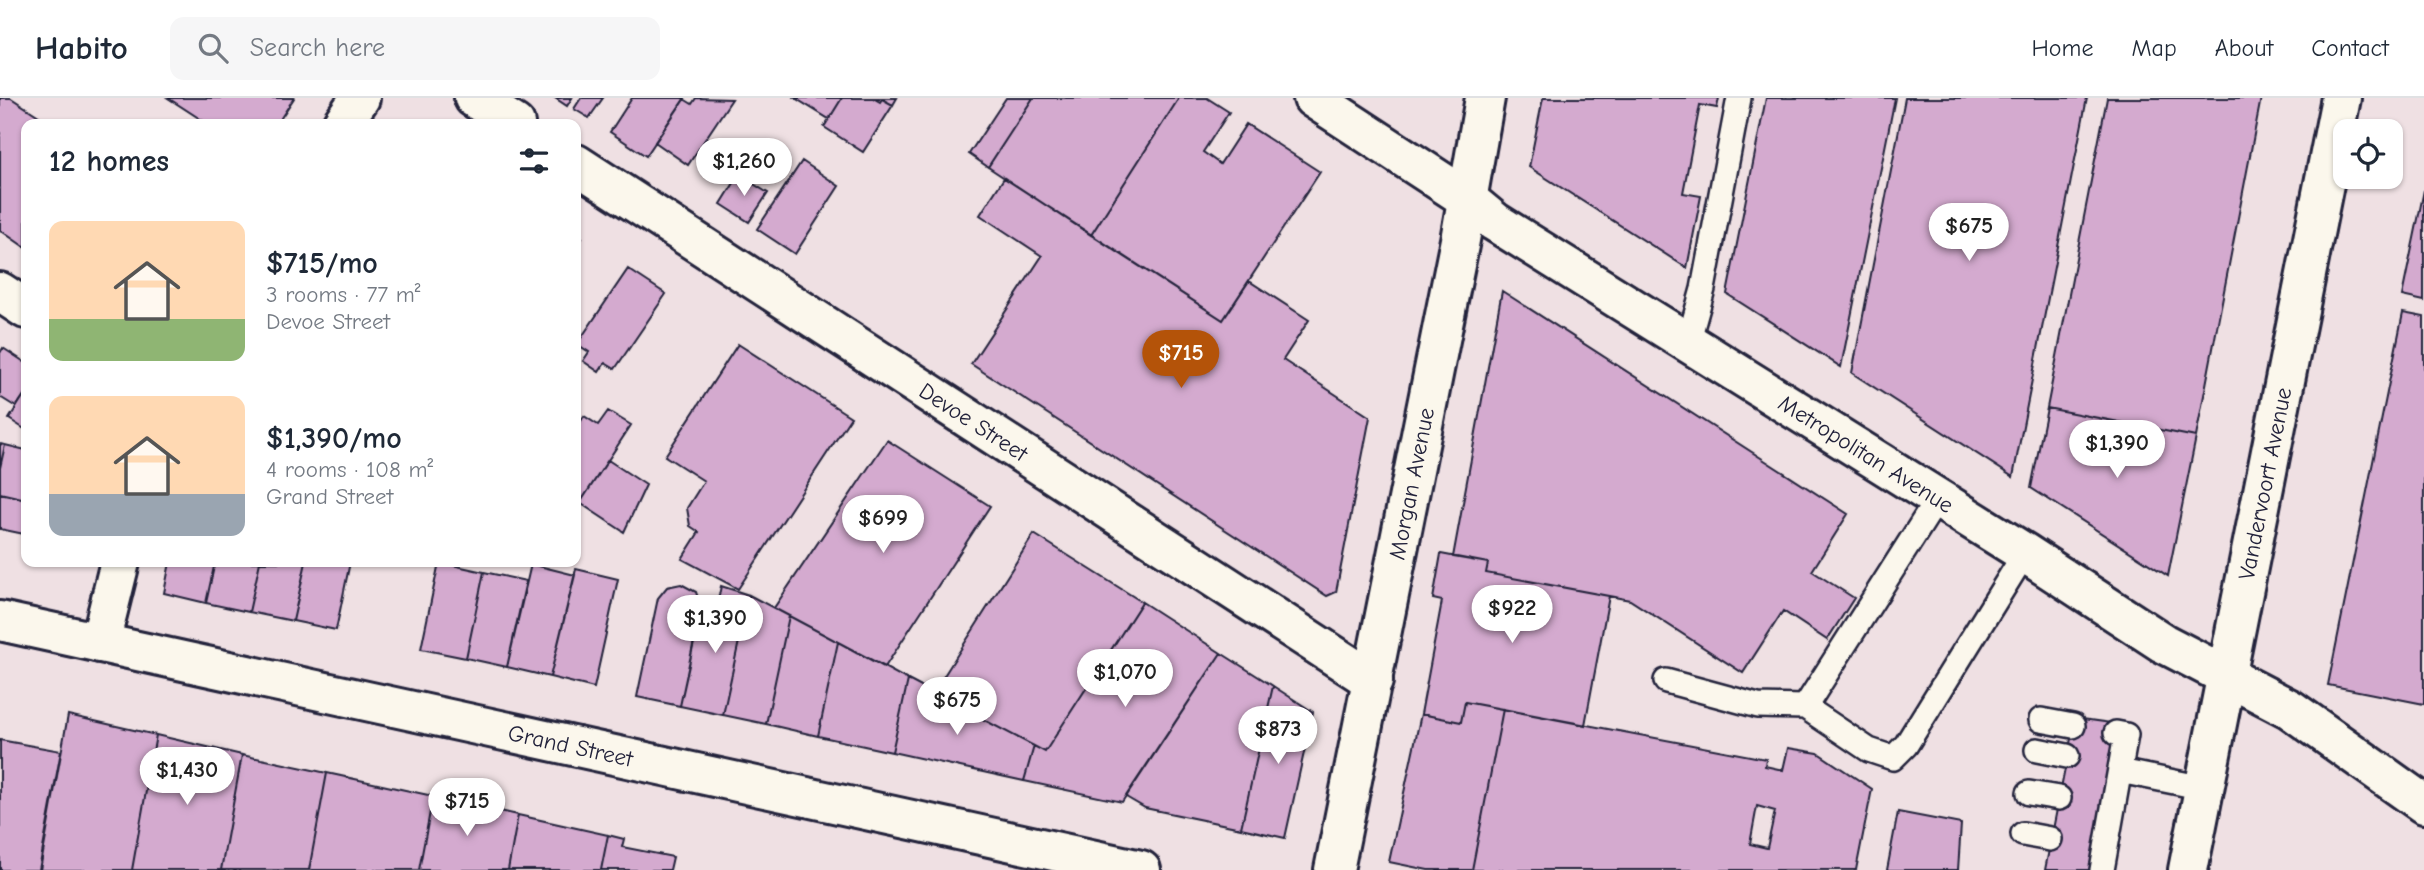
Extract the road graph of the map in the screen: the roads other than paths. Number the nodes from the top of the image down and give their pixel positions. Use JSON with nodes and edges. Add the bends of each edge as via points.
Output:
{"nodes":[{"id":1,"x":360,"y":98,"type":"edge"},
{"id":2,"x":474,"y":98,"type":"edge"},
{"id":3,"x":1313,"y":98,"type":"edge"},
{"id":4,"x":1485,"y":98,"type":"edge"},
{"id":5,"x":1739,"y":98,"type":"edge"},
{"id":6,"x":2341,"y":98,"type":"edge"},
{"id":7,"x":345,"y":119,"type":"edge"},
{"id":8,"x":507,"y":119,"type":"edge"},
{"id":9,"x":581,"y":167,"type":"edge"},
{"id":10,"x":1466,"y":198,"type":"junction"},
{"id":11,"x":0,"y":292,"type":"edge"},
{"id":12,"x":21,"y":306,"type":"edge"},
{"id":13,"x":1688,"y":343,"type":"junction"},
{"id":14,"x":1938,"y":498,"type":"junction"},
{"id":15,"x":2025,"y":552,"type":"junction"},
{"id":16,"x":119,"y":567,"type":"edge"},
{"id":17,"x":0,"y":621,"type":"edge"},
{"id":18,"x":100,"y":643,"type":"junction"},
{"id":19,"x":2227,"y":676,"type":"junction"},
{"id":20,"x":1373,"y":681,"type":"junction"},
{"id":21,"x":1665,"y":681,"type":"dead end"},
{"id":22,"x":1805,"y":707,"type":"junction"},
{"id":23,"x":2041,"y":720,"type":"dead end"},
{"id":24,"x":2073,"y":726,"type":"dead end"},
{"id":25,"x":2116,"y":733,"type":"dead end"},
{"id":26,"x":2036,"y":750,"type":"dead end"},
{"id":27,"x":2067,"y":756,"type":"dead end"},
{"id":28,"x":2116,"y":768,"type":"junction"},
{"id":29,"x":2204,"y":788,"type":"junction"},
{"id":30,"x":2029,"y":793,"type":"dead end"},
{"id":31,"x":2059,"y":798,"type":"dead end"},
{"id":32,"x":2424,"y":804,"type":"edge"},
{"id":33,"x":2022,"y":834,"type":"dead end"},
{"id":34,"x":2050,"y":839,"type":"dead end"},
{"id":35,"x":2100,"y":855,"type":"edge"},
{"id":36,"x":1140,"y":870,"type":"edge"},
{"id":37,"x":1334,"y":870,"type":"edge"},
{"id":38,"x":2189,"y":870,"type":"edge"}],
"edges":[{"from":1,"to":7,"type":"main road"},
{"from":2,"to":8,"type":"main road"},
{"from":3,"to":10,"type":"main road","name":"Metropolitan Avenue"},
{"from":4,"to":10,"type":"main road","name":"Morgan Avenue"},
{"from":5,"to":13,"type":"lane","via":[[1703,289]]},
{"from":6,"to":19,"type":"main road","name":"Vandervoort Avenue"},
{"from":9,"to":20,"type":"main road","name":"Devoe Street"},
{"from":10,"to":13,"type":"main road","name":"Metropolitan Avenue","via":[[1495,222]]},
{"from":10,"to":20,"type":"main road","name":"Morgan Avenue"},
{"from":11,"to":12,"type":"main road"},
{"from":13,"to":14,"type":"main road","name":"Metropolitan Avenue"},
{"from":14,"to":15,"type":"main road","name":"Metropolitan Avenue"},
{"from":14,"to":22,"type":"lane"},
{"from":15,"to":19,"type":"main road","name":"Metropolitan Avenue","via":[[2163,643]]},
{"from":15,"to":22,"type":"lane","via":[[1906,745],[1893,758],[1869,750]]},
{"from":16,"to":18,"type":"main road"},
{"from":17,"to":18,"type":"main road","name":"Grand Street"},
{"from":18,"to":36,"type":"main road","name":"Grand Street"},
{"from":19,"to":29,"type":"main road","name":"Vandervoort Avenue"},
{"from":19,"to":32,"type":"main road","name":"Metropolitan Avenue","via":[[2290,709]]},
{"from":20,"to":37,"type":"main road","name":"Morgan Avenue"},
{"from":21,"to":22,"type":"lane","via":[[1758,706]]},
{"from":23,"to":24,"type":"lane"},
{"from":25,"to":28,"type":"lane","via":[[2126,735]]},
{"from":26,"to":27,"type":"lane"},
{"from":28,"to":29,"type":"lane"},
{"from":28,"to":35,"type":"lane"},
{"from":29,"to":38,"type":"main road","name":"Vandervoort Avenue"},
{"from":30,"to":31,"type":"lane"},
{"from":33,"to":34,"type":"lane"}]}
